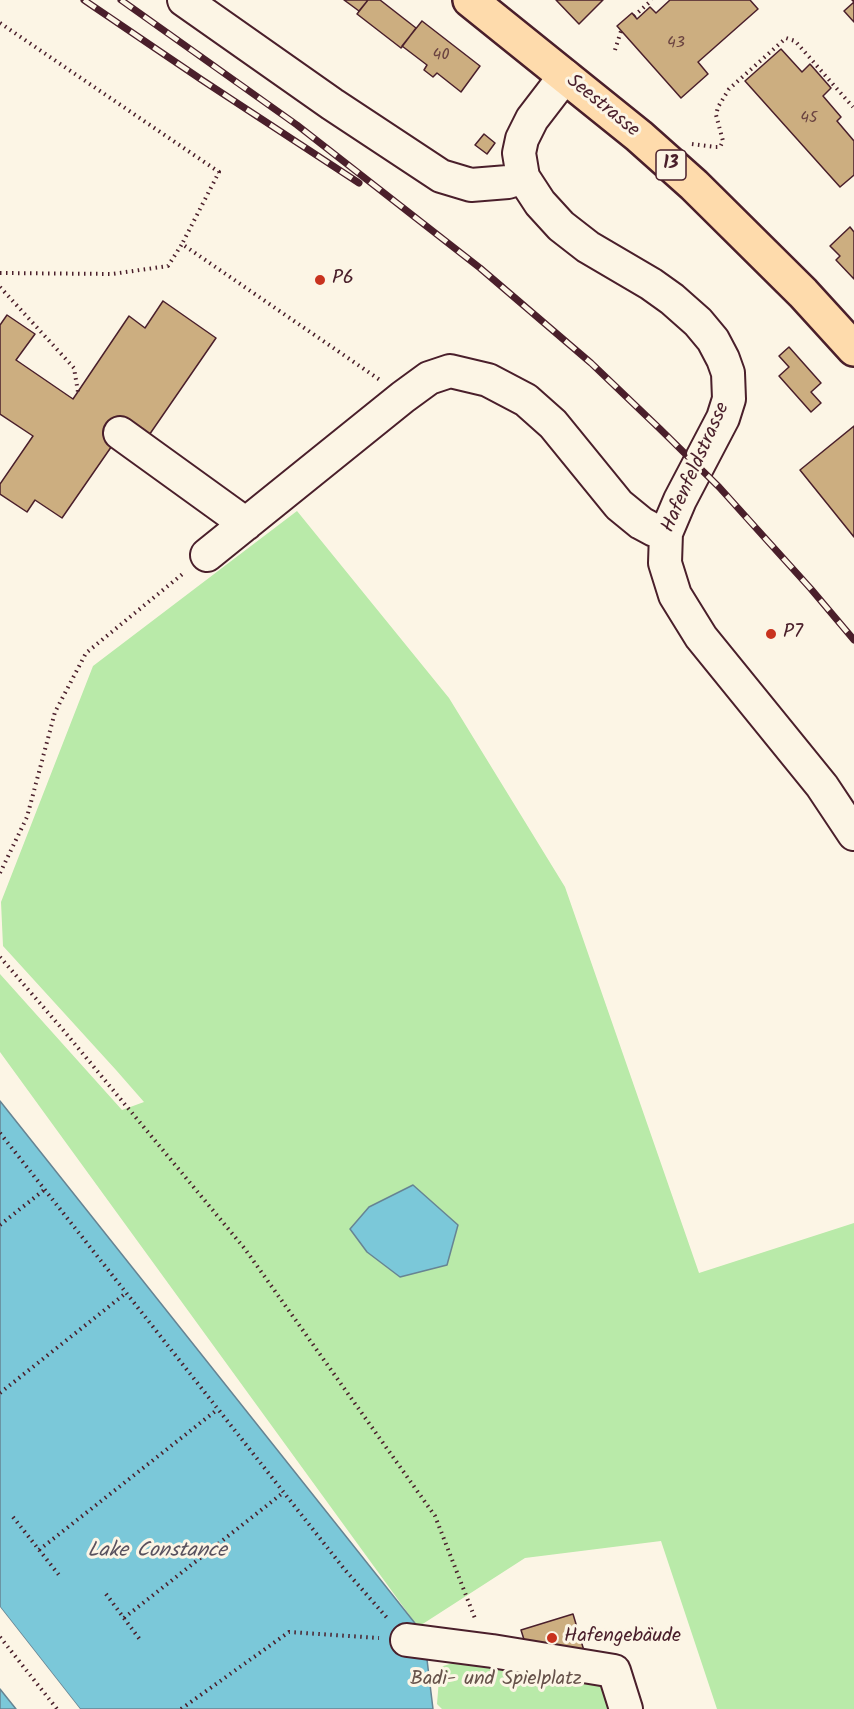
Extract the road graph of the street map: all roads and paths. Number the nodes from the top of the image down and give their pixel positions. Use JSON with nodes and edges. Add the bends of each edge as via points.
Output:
{"nodes":[{"id":1,"x":184,"y":0,"type":"edge"},
{"id":2,"x":652,"y":0,"type":"edge"},
{"id":3,"x":481,"y":3,"type":"edge"},
{"id":4,"x":634,"y":16,"type":"dead end"},
{"id":5,"x":0,"y":23,"type":"edge"},
{"id":6,"x":621,"y":31,"type":"dead end"},
{"id":7,"x":615,"y":50,"type":"dead end"},
{"id":8,"x":565,"y":76,"type":"junction"},
{"id":9,"x":853,"y":106,"type":"edge"},
{"id":10,"x":684,"y":142,"type":"dead end"},
{"id":11,"x":523,"y":177,"type":"junction"},
{"id":12,"x":182,"y":244,"type":"junction"},
{"id":13,"x":0,"y":273,"type":"edge"},
{"id":14,"x":0,"y":287,"type":"edge"},
{"id":15,"x":854,"y":349,"type":"edge"},
{"id":16,"x":78,"y":392,"type":"dead end"},
{"id":17,"x":403,"y":397,"type":"junction"},
{"id":18,"x":120,"y":433,"type":"dead end"},
{"id":19,"x":246,"y":524,"type":"junction"},
{"id":20,"x":666,"y":533,"type":"junction"},
{"id":21,"x":207,"y":555,"type":"joint"},
{"id":22,"x":854,"y":834,"type":"edge"},
{"id":23,"x":0,"y":873,"type":"edge"},
{"id":24,"x":0,"y":957,"type":"edge"},
{"id":25,"x":0,"y":1133,"type":"edge"},
{"id":26,"x":44,"y":1190,"type":"junction"},
{"id":27,"x":0,"y":1225,"type":"edge"},
{"id":28,"x":126,"y":1293,"type":"junction"},
{"id":29,"x":0,"y":1393,"type":"edge"},
{"id":30,"x":218,"y":1409,"type":"junction"},
{"id":31,"x":284,"y":1491,"type":"junction"},
{"id":32,"x":13,"y":1517,"type":"dead end"},
{"id":33,"x":39,"y":1550,"type":"junction"},
{"id":34,"x":59,"y":1575,"type":"dead end"},
{"id":35,"x":106,"y":1594,"type":"dead end"},
{"id":36,"x":124,"y":1618,"type":"junction"},
{"id":37,"x":0,"y":1637,"type":"edge"},
{"id":38,"x":141,"y":1641,"type":"dead end"},
{"id":39,"x":416,"y":1641,"type":"junction"},
{"id":40,"x":492,"y":1651,"type":"junction"},
{"id":41,"x":57,"y":1709,"type":"edge"},
{"id":42,"x":181,"y":1709,"type":"edge"},
{"id":43,"x":626,"y":1709,"type":"edge"}],
"edges":[{"from":1,"to":11,"type":"street","via":[[441,176],[471,185]]},
{"from":2,"to":4,"type":"path"},
{"from":3,"to":8,"type":"main road","name":"Seestrasse","number":"13"},
{"from":5,"to":12,"type":"path","via":[[219,172]]},
{"from":6,"to":7,"type":"path"},
{"from":8,"to":11,"type":"street","name":"Hafenfeldstrasse","via":[[532,119],[522,139],[519,153]]},
{"from":8,"to":15,"type":"main road","name":"Seestrasse","number":"13","via":[[694,185],[797,286]]},
{"from":9,"to":10,"type":"path","via":[[795,41],[786,38],[729,89],[718,107],[716,115],[723,141],[720,147]]},
{"from":11,"to":20,"type":"street","name":"Hafenfeldstrasse","via":[[561,225],[588,247],[651,284],[698,321],[723,359],[729,385],[723,418]]},
{"from":12,"to":13,"type":"path","via":[[168,266],[112,274]]},
{"from":12,"to":17,"type":"path"},
{"from":14,"to":16,"type":"path","via":[[74,368]]},
{"from":17,"to":19,"type":"street"},
{"from":17,"to":20,"type":"street","via":[[429,378],[450,371],[488,380],[526,400],[553,424],[619,505],[641,523]]},
{"from":18,"to":19,"type":"street"},
{"from":19,"to":21,"type":"street"},
{"from":20,"to":22,"type":"street","name":"Hafenfeldstrasse","via":[[665,563],[675,595],[701,636],[793,735]]},
{"from":21,"to":23,"type":"path","via":[[86,653],[56,712],[27,818]]},
{"from":24,"to":40,"type":"path","via":[[245,1249],[428,1506],[481,1635]]},
{"from":25,"to":26,"type":"path"},
{"from":26,"to":27,"type":"path"},
{"from":26,"to":28,"type":"path"},
{"from":28,"to":29,"type":"path"},
{"from":28,"to":30,"type":"path"},
{"from":30,"to":31,"type":"path"},
{"from":30,"to":33,"type":"path"},
{"from":31,"to":36,"type":"path"},
{"from":31,"to":39,"type":"path","via":[[345,1570]]},
{"from":32,"to":33,"type":"path"},
{"from":33,"to":34,"type":"path"},
{"from":35,"to":36,"type":"path"},
{"from":36,"to":38,"type":"path"},
{"from":37,"to":41,"type":"path"},
{"from":39,"to":40,"type":"street"},
{"from":39,"to":42,"type":"path","via":[[289,1632]]},
{"from":40,"to":43,"type":"street","via":[[614,1671]]}]}
